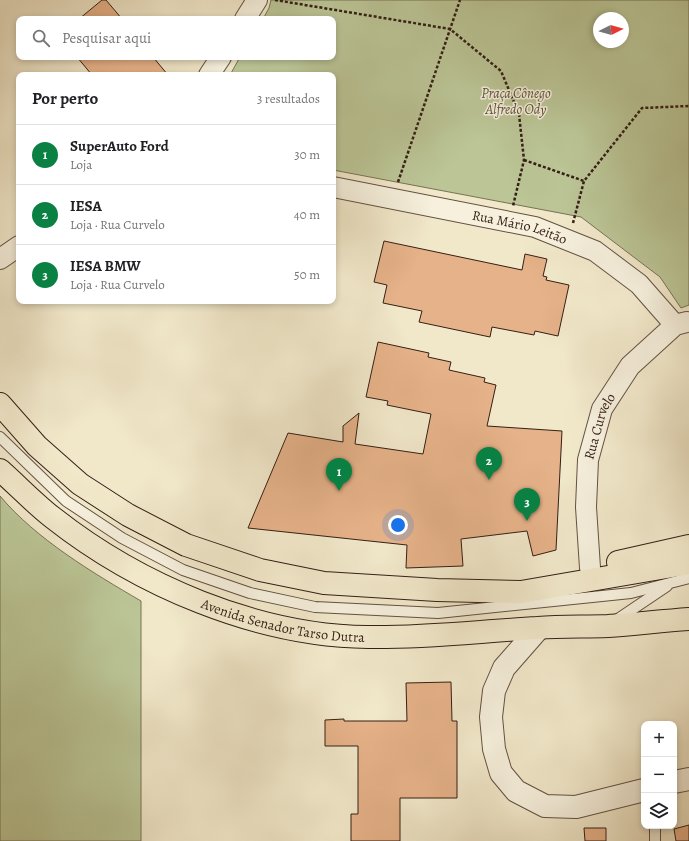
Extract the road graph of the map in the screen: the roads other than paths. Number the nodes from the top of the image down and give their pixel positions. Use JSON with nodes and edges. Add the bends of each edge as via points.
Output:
{"nodes":[{"id":1,"x":258,"y":0,"type":"edge"},
{"id":2,"x":247,"y":16,"type":"edge"},
{"id":3,"x":219,"y":60,"type":"edge"},
{"id":4,"x":211,"y":72,"type":"edge"},
{"id":5,"x":336,"y":189,"type":"edge"},
{"id":6,"x":16,"y":248,"type":"edge"},
{"id":7,"x":0,"y":259,"type":"edge"},
{"id":8,"x":682,"y":324,"type":"edge"},
{"id":9,"x":0,"y":404,"type":"edge"},
{"id":10,"x":0,"y":437,"type":"edge"},
{"id":11,"x":0,"y":470,"type":"edge"},
{"id":12,"x":689,"y":546,"type":"edge"},
{"id":13,"x":689,"y":563,"type":"edge"},
{"id":14,"x":590,"y":568,"type":"junction"},
{"id":15,"x":689,"y":578,"type":"edge"},
{"id":16,"x":672,"y":583,"type":"junction"},
{"id":17,"x":521,"y":592,"type":"junction"},
{"id":18,"x":689,"y":603,"type":"edge"},
{"id":19,"x":689,"y":619,"type":"edge"},
{"id":20,"x":609,"y":626,"type":"junction"},
{"id":21,"x":539,"y":628,"type":"junction"},
{"id":22,"x":689,"y":779,"type":"edge"},
{"id":23,"x":677,"y":781,"type":"edge"},
{"id":24,"x":641,"y":791,"type":"edge"},
{"id":25,"x":654,"y":829,"type":"edge"},
{"id":26,"x":655,"y":841,"type":"edge"}],
"edges":[{"from":1,"to":2,"type":"street"},
{"from":3,"to":4,"type":"street"},
{"from":5,"to":8,"type":"street","name":"Rua Mário Leitão","via":[[535,227],[595,250],[640,284]]},
{"from":6,"to":7,"type":"street"},
{"from":8,"to":14,"type":"street","name":"Rua Curvelo","via":[[630,366],[602,408],[588,460],[586,506]]},
{"from":9,"to":17,"type":"main road","via":[[37,446],[80,484],[128,515],[186,545],[260,570],[324,583]]},
{"from":10,"to":16,"type":"lane","via":[[66,501],[122,538],[184,570],[250,593],[315,607],[438,613],[631,593]]},
{"from":11,"to":21,"type":"main road","name":"Avenida Senador Tarso Dutra","via":[[52,517],[115,561],[181,595],[240,616],[305,631],[366,637],[440,636]]},
{"from":12,"to":14,"type":"main road"},
{"from":13,"to":17,"type":"main road"},
{"from":14,"to":17,"type":"main road"},
{"from":15,"to":16,"type":"lane"},
{"from":16,"to":20,"type":"lane"},
{"from":18,"to":20,"type":"main road","name":"Avenida Senador Tarso Dutra"},
{"from":19,"to":20,"type":"main road","name":"Avenida Senador Tarso Dutra"},
{"from":20,"to":21,"type":"main road","name":"Avenida Senador Tarso Dutra"},
{"from":21,"to":24,"type":"street","via":[[504,668],[494,691],[491,717],[494,749],[501,773],[516,791],[545,806],[576,806]]},
{"from":22,"to":23,"type":"street"},
{"from":25,"to":26,"type":"lane"}]}
